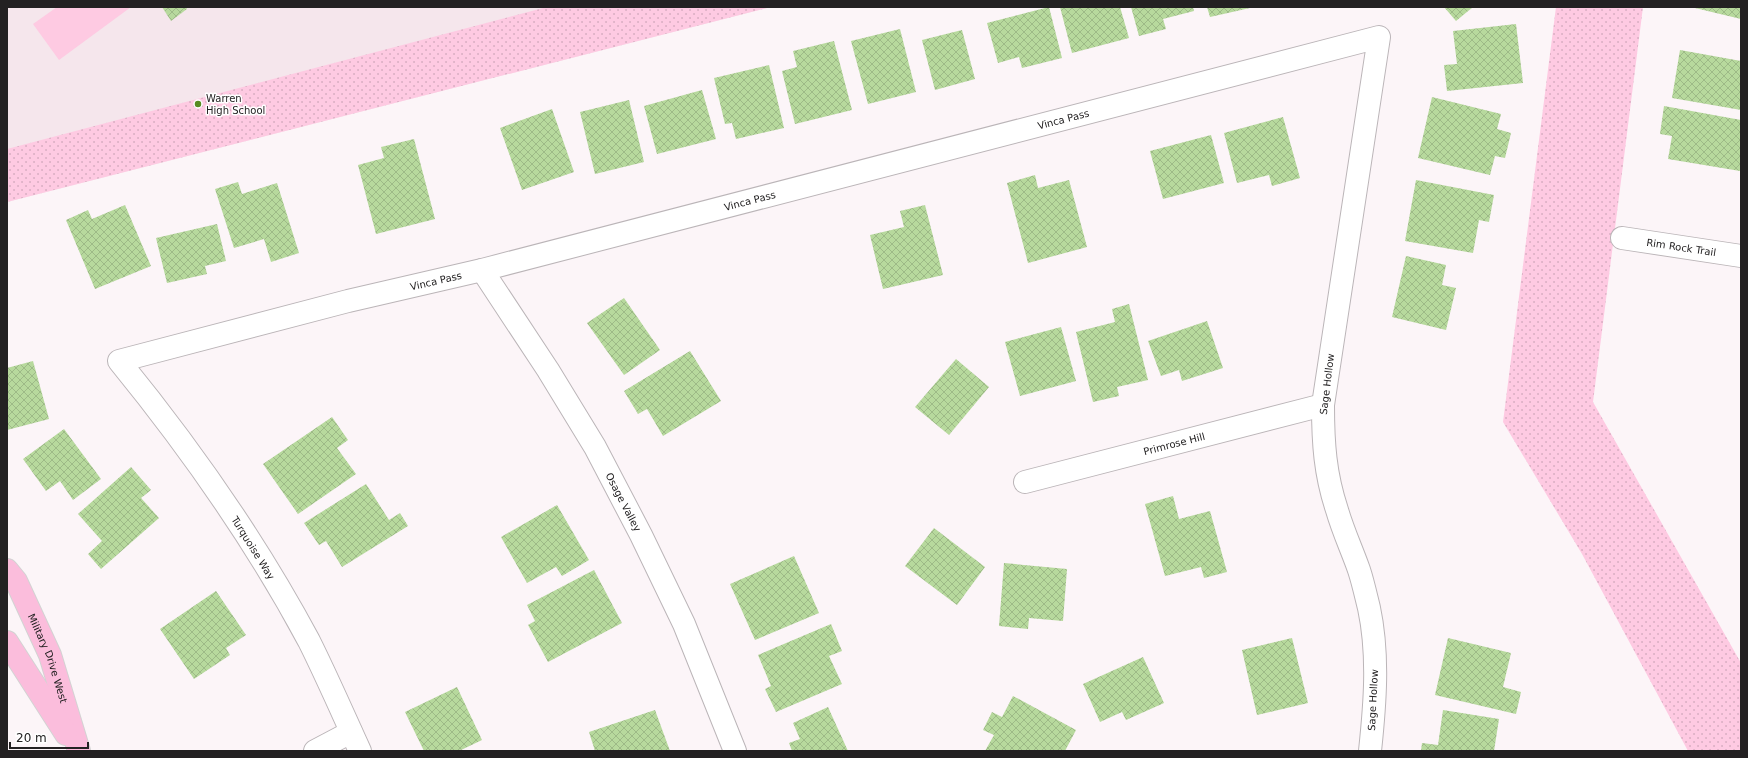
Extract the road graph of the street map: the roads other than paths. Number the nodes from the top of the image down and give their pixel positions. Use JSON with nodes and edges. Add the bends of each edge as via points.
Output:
{"nodes":[{"id":1,"x":1379,"y":37,"type":"joint"},
{"id":2,"x":1622,"y":238,"type":"dead end"},
{"id":3,"x":1741,"y":256,"type":"edge"},
{"id":4,"x":482,"y":270,"type":"junction"},
{"id":5,"x":119,"y":361,"type":"joint"},
{"id":6,"x":1323,"y":405,"type":"junction"},
{"id":7,"x":1025,"y":482,"type":"dead end"},
{"id":8,"x":7,"y":570,"type":"edge"},
{"id":9,"x":7,"y":642,"type":"edge"},
{"id":10,"x":356,"y":741,"type":"edge"},
{"id":11,"x":1368,"y":750,"type":"edge"},
{"id":12,"x":78,"y":751,"type":"edge"},
{"id":13,"x":315,"y":751,"type":"edge"},
{"id":14,"x":735,"y":751,"type":"edge"}],
"edges":[{"from":1,"to":4,"type":"street","name":"Vinca Pass"},
{"from":1,"to":6,"type":"street","name":"Sage Hollow"},
{"from":2,"to":3,"type":"street","name":"Rim Rock Trail"},
{"from":4,"to":5,"type":"street","name":"Vinca Pass","via":[[348,301]]},
{"from":4,"to":14,"type":"street","name":"Osage Valley","via":[[595,447],[684,624]]},
{"from":5,"to":10,"type":"street","name":"Turquoise Way","via":[[239,522],[309,642]]},
{"from":6,"to":7,"type":"street","name":"Primrose Hill"},
{"from":6,"to":11,"type":"street","name":"Sage Hollow","via":[[1323,447],[1329,478],[1348,544],[1359,570],[1369,610],[1375,663],[1375,691]]},
{"from":8,"to":12,"type":"main road","name":"Military Drive West","via":[[16,581],[50,655]]},
{"from":9,"to":12,"type":"main road","name":"Military Drive West"},
{"from":10,"to":13,"type":"street"}]}
